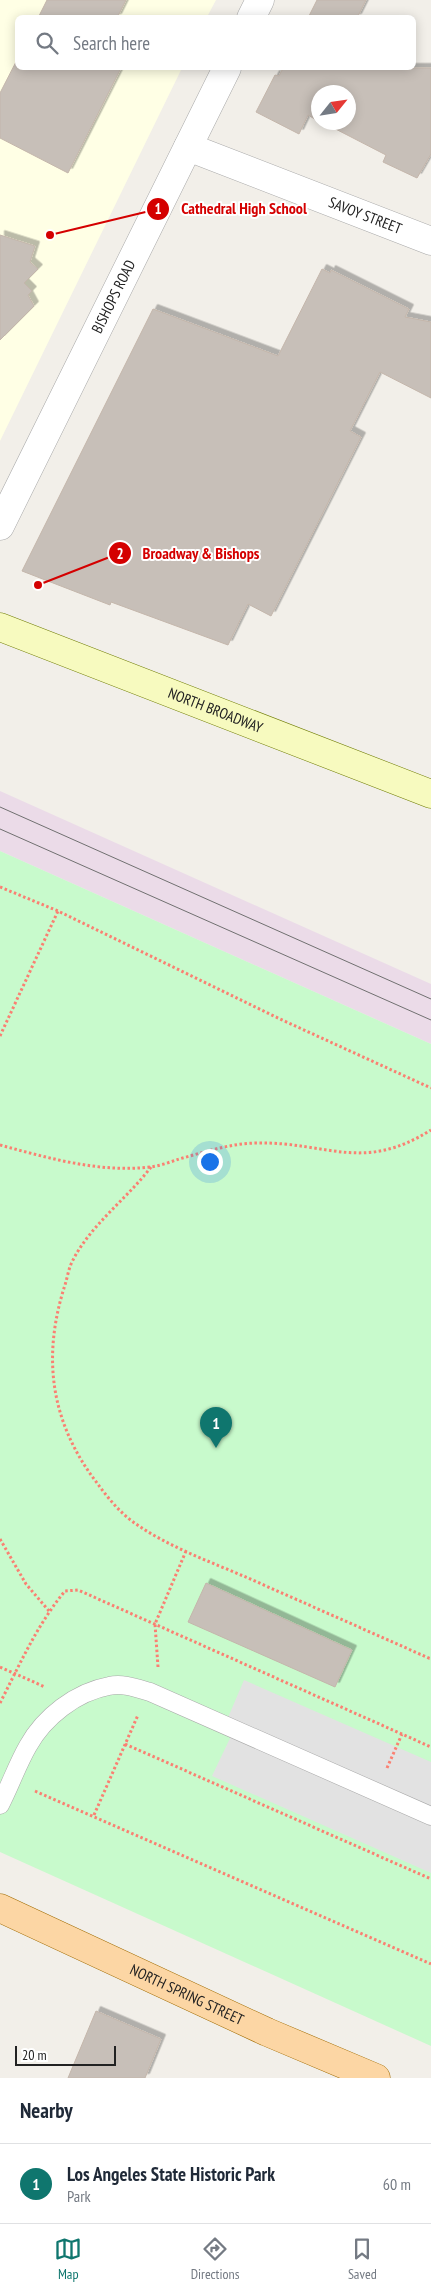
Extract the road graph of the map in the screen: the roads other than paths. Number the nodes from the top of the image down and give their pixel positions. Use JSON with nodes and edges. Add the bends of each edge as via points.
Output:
{"nodes":[{"id":1,"x":260,"y":0,"type":"edge"},
{"id":2,"x":253,"y":15,"type":"edge"},
{"id":3,"x":226,"y":70,"type":"edge"},
{"id":4,"x":188,"y":147,"type":"junction"},
{"id":5,"x":431,"y":241,"type":"edge"},
{"id":6,"x":0,"y":526,"type":"edge"},
{"id":7,"x":0,"y":628,"type":"edge"},
{"id":8,"x":431,"y":794,"type":"edge"},
{"id":9,"x":0,"y":1805,"type":"edge"},
{"id":10,"x":431,"y":1816,"type":"edge"},
{"id":11,"x":0,"y":1908,"type":"edge"},
{"id":12,"x":376,"y":2078,"type":"edge"}],
"edges":[{"from":1,"to":2,"type":"street"},
{"from":3,"to":4,"type":"street","name":"BISHOPS ROAD"},
{"from":4,"to":5,"type":"street","name":"SAVOY STREET"},
{"from":4,"to":6,"type":"street","name":"BISHOPS ROAD"},
{"from":7,"to":8,"type":"main road","name":"NORTH BROADWAY"},
{"from":9,"to":10,"type":"lane","via":[[28,1745],[52,1716],[86,1693],[110,1686],[130,1686]]},
{"from":11,"to":12,"type":"main road","name":"NORTH SPRING STREET","via":[[267,2032]]}]}
